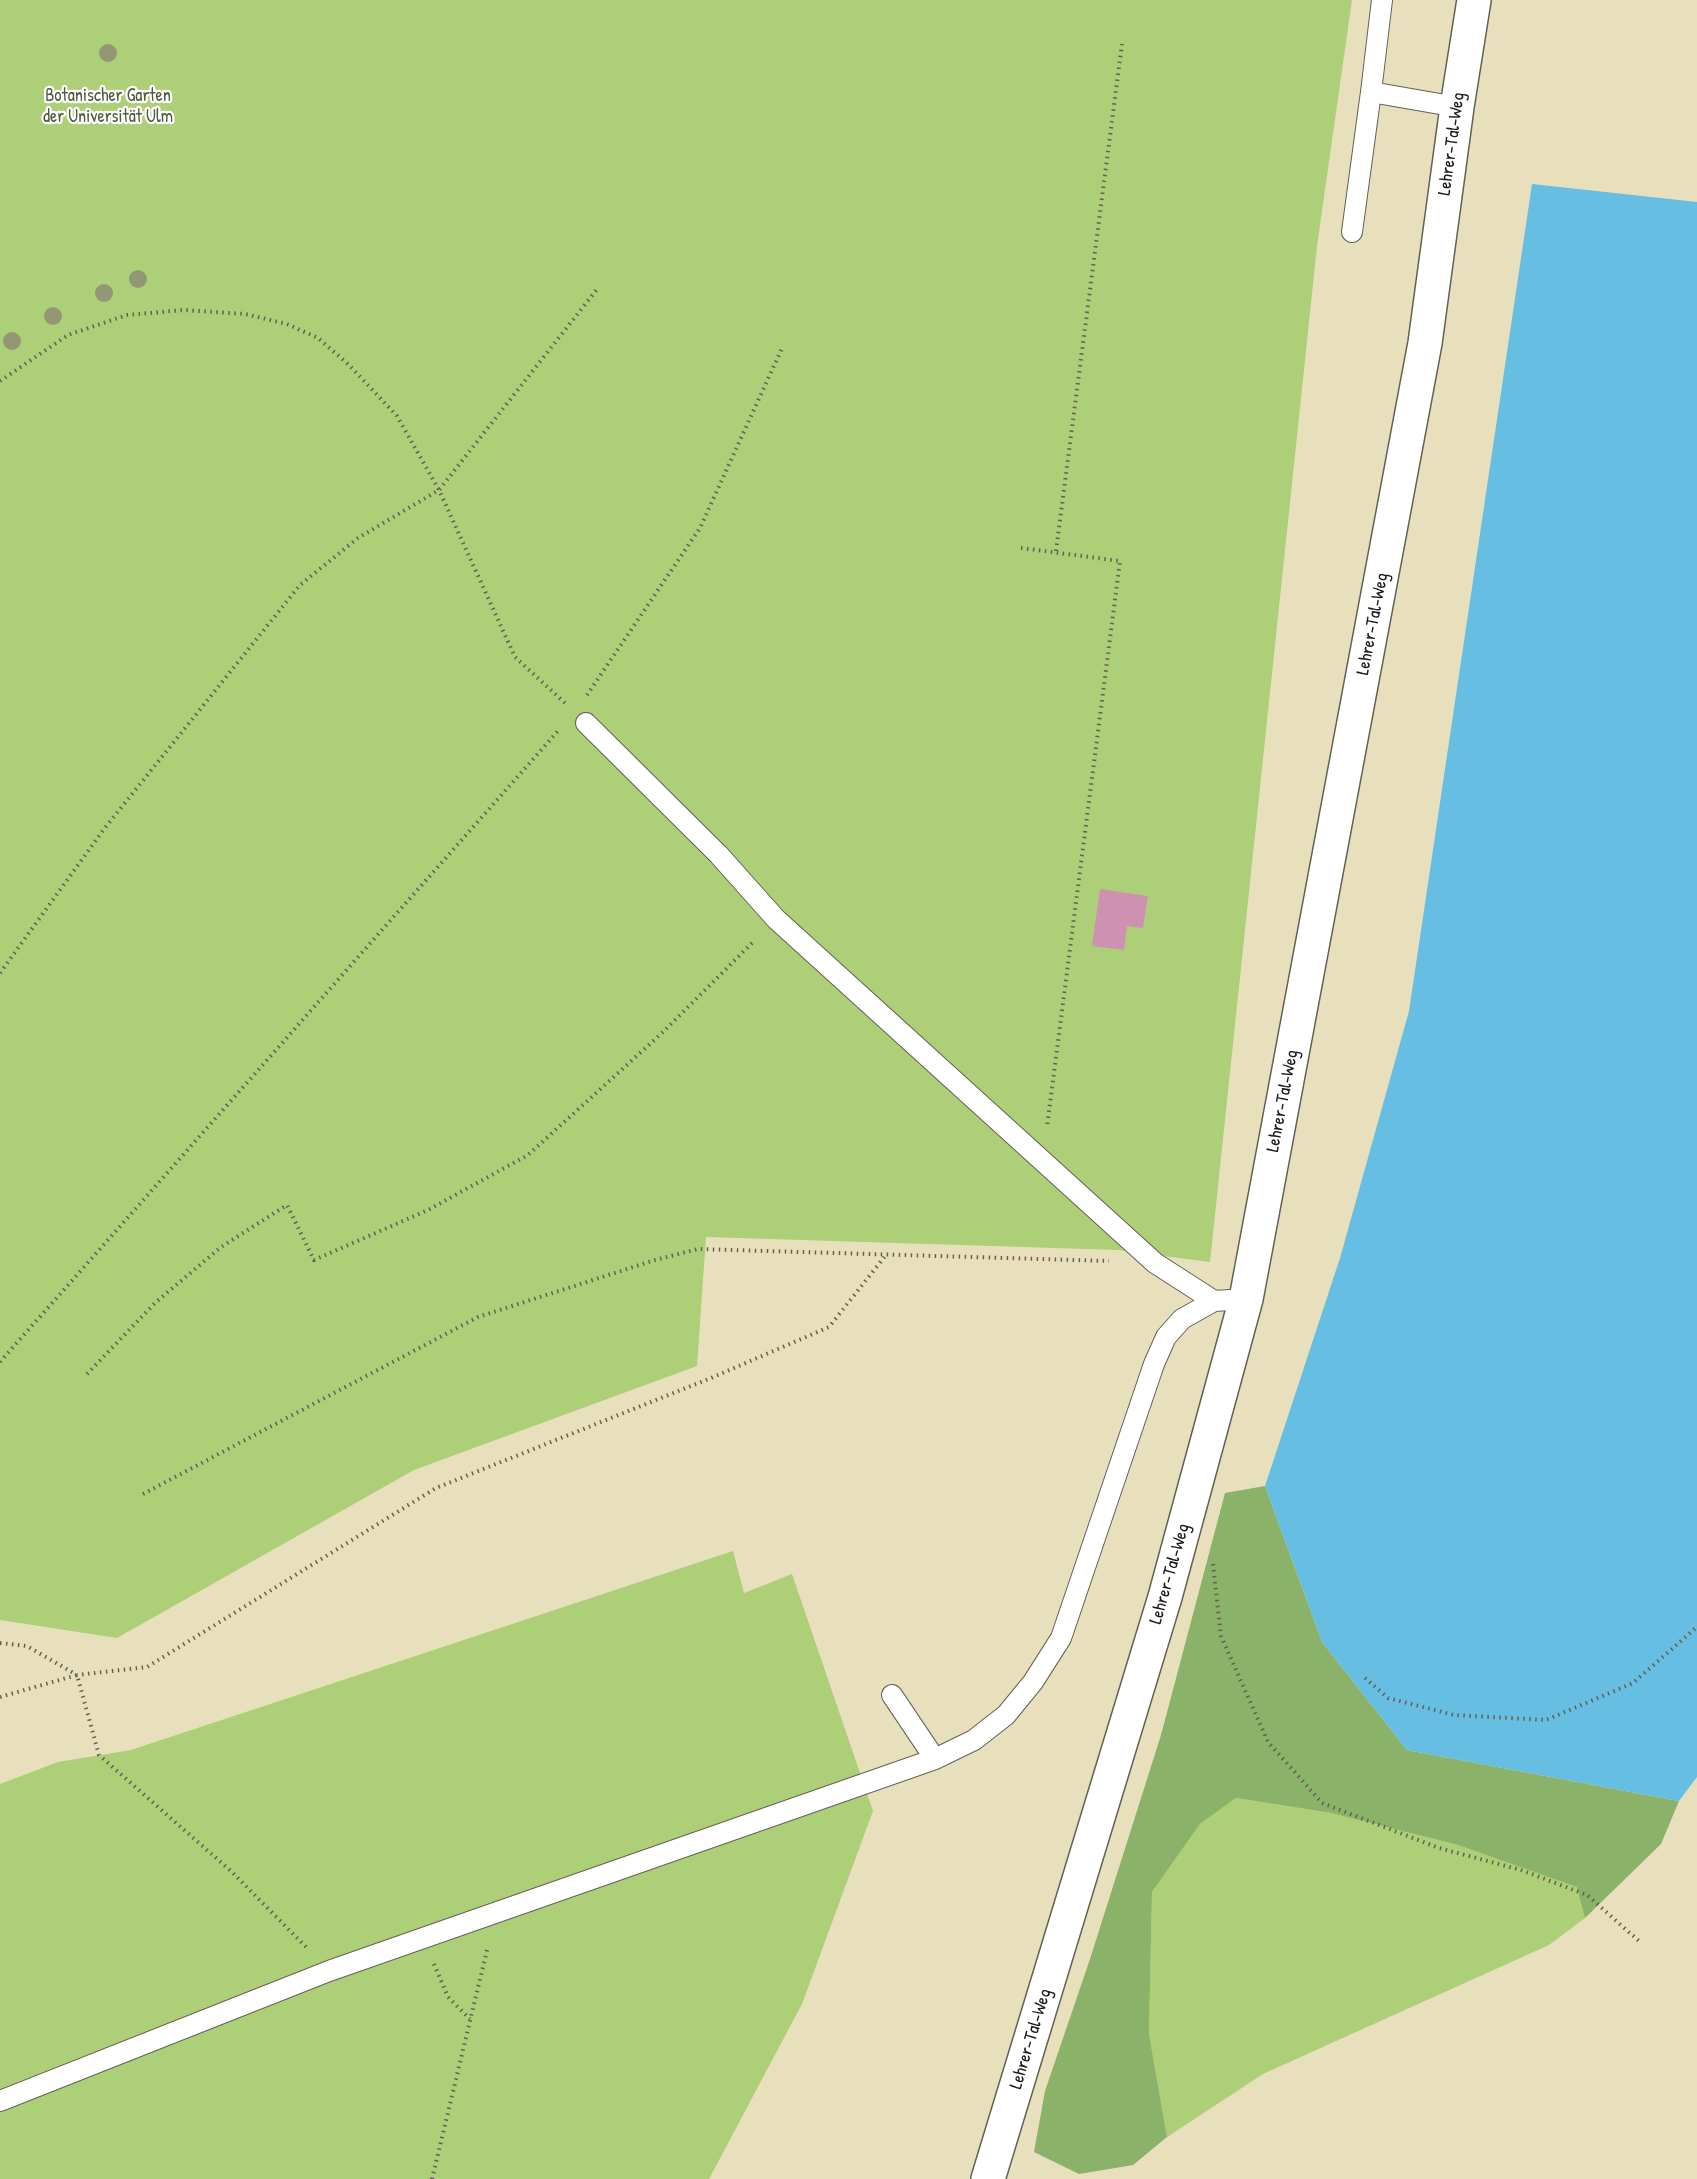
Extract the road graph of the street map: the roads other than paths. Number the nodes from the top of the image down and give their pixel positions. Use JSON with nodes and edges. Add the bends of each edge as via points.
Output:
{"nodes":[{"id":1,"x":1382,"y":0,"type":"edge"},
{"id":2,"x":1474,"y":0,"type":"edge"},
{"id":3,"x":1371,"y":92,"type":"junction"},
{"id":4,"x":1457,"y":107,"type":"junction"},
{"id":5,"x":1352,"y":232,"type":"dead end"},
{"id":6,"x":580,"y":718,"type":"road end"},
{"id":7,"x":1246,"y":1299,"type":"junction"},
{"id":8,"x":1214,"y":1301,"type":"junction"},
{"id":9,"x":892,"y":1695,"type":"dead end"},
{"id":10,"x":935,"y":1759,"type":"junction"},
{"id":11,"x":0,"y":2101,"type":"edge"},
{"id":12,"x":988,"y":2179,"type":"edge"}],
"edges":[{"from":1,"to":3,"type":"lane"},
{"from":2,"to":4,"type":"street","name":"Lehrer-Tal-Weg"},
{"from":3,"to":4,"type":"lane"},
{"from":3,"to":5,"type":"lane"},
{"from":4,"to":7,"type":"street","name":"Lehrer-Tal-Weg","via":[[1425,343]]},
{"from":6,"to":8,"type":"lane","via":[[719,855],[776,919],[1155,1263]]},
{"from":7,"to":8,"type":"lane"},
{"from":7,"to":12,"type":"street","name":"Lehrer-Tal-Weg","via":[[1164,1597]]},
{"from":8,"to":10,"type":"lane","via":[[1182,1319],[1166,1337],[1061,1638],[1034,1682],[1006,1715],[974,1740]]},
{"from":9,"to":10,"type":"lane"},
{"from":10,"to":11,"type":"lane","via":[[329,1971]]}]}
